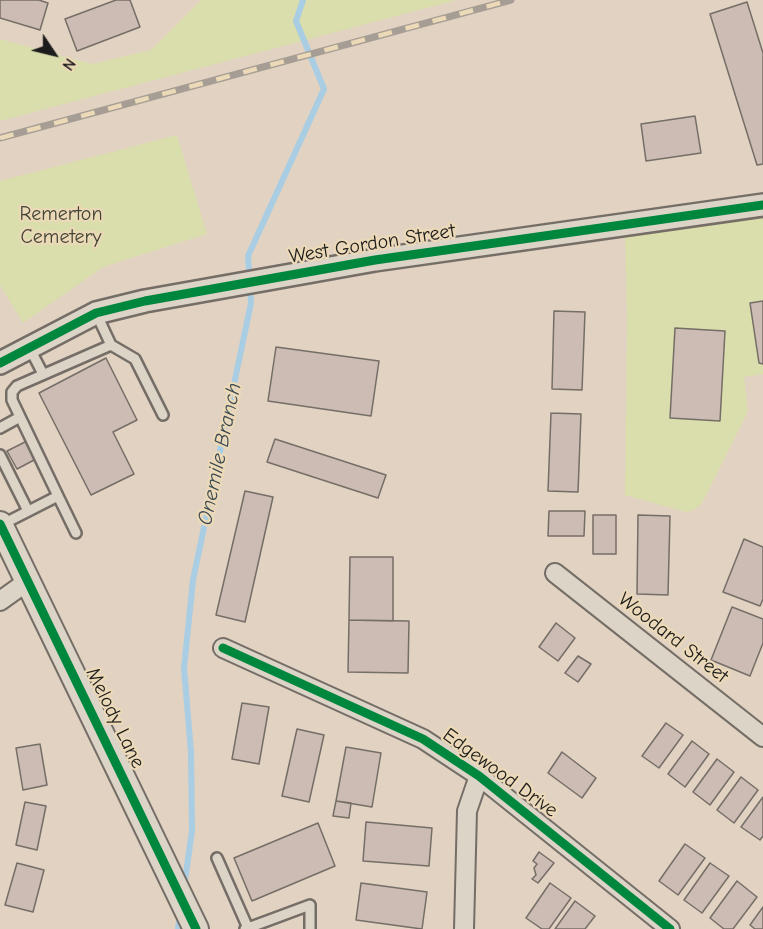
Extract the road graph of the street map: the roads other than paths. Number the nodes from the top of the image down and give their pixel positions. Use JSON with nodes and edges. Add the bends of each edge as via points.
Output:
{"nodes":[{"id":1,"x":763,"y":205,"type":"edge"},
{"id":2,"x":96,"y":313,"type":"junction"},
{"id":3,"x":111,"y":345,"type":"junction"},
{"id":4,"x":29,"y":346,"type":"junction"},
{"id":5,"x":0,"y":363,"type":"edge"},
{"id":6,"x":43,"y":374,"type":"junction"},
{"id":7,"x":163,"y":415,"type":"dead end"},
{"id":8,"x":20,"y":417,"type":"junction"},
{"id":9,"x":0,"y":428,"type":"edge"},
{"id":10,"x":0,"y":455,"type":"edge"},
{"id":11,"x":58,"y":496,"type":"junction"},
{"id":12,"x":27,"y":511,"type":"junction"},
{"id":13,"x":0,"y":524,"type":"edge"},
{"id":14,"x":76,"y":533,"type":"dead end"},
{"id":15,"x":555,"y":573,"type":"dead end"},
{"id":16,"x":28,"y":581,"type":"junction"},
{"id":17,"x":0,"y":601,"type":"edge"},
{"id":18,"x":223,"y":648,"type":"dead end"},
{"id":19,"x":763,"y":737,"type":"edge"},
{"id":20,"x":478,"y":776,"type":"junction"},
{"id":21,"x":217,"y":858,"type":"dead end"},
{"id":22,"x":246,"y":928,"type":"edge"},
{"id":23,"x":196,"y":929,"type":"edge"},
{"id":24,"x":310,"y":929,"type":"edge"},
{"id":25,"x":464,"y":929,"type":"edge"},
{"id":26,"x":670,"y":929,"type":"edge"}],
"edges":[{"from":1,"to":2,"type":"street","name":"West Gordon Street","via":[[334,267]]},
{"from":2,"to":3,"type":"lane"},
{"from":2,"to":4,"type":"street","name":"West Gordon Street"},
{"from":3,"to":6,"type":"lane"},
{"from":3,"to":7,"type":"lane","via":[[135,358]]},
{"from":4,"to":5,"type":"street","name":"West Gordon Street"},
{"from":4,"to":6,"type":"lane"},
{"from":6,"to":8,"type":"lane","via":[[16,386],[12,392]]},
{"from":8,"to":9,"type":"lane"},
{"from":8,"to":11,"type":"lane"},
{"from":10,"to":12,"type":"lane"},
{"from":11,"to":12,"type":"lane"},
{"from":11,"to":14,"type":"lane"},
{"from":12,"to":13,"type":"lane"},
{"from":13,"to":16,"type":"main road","name":"Melody Lane"},
{"from":15,"to":19,"type":"street","name":"Woodard Street"},
{"from":16,"to":17,"type":"street"},
{"from":16,"to":23,"type":"main road","name":"Melody Lane"},
{"from":18,"to":20,"type":"street","name":"Edgewood Drive","via":[[423,739]]},
{"from":20,"to":25,"type":"street","via":[[467,811]]},
{"from":20,"to":26,"type":"street","name":"Edgewood Drive"},
{"from":21,"to":22,"type":"lane"},
{"from":22,"to":24,"type":"lane","via":[[310,906]]}]}
